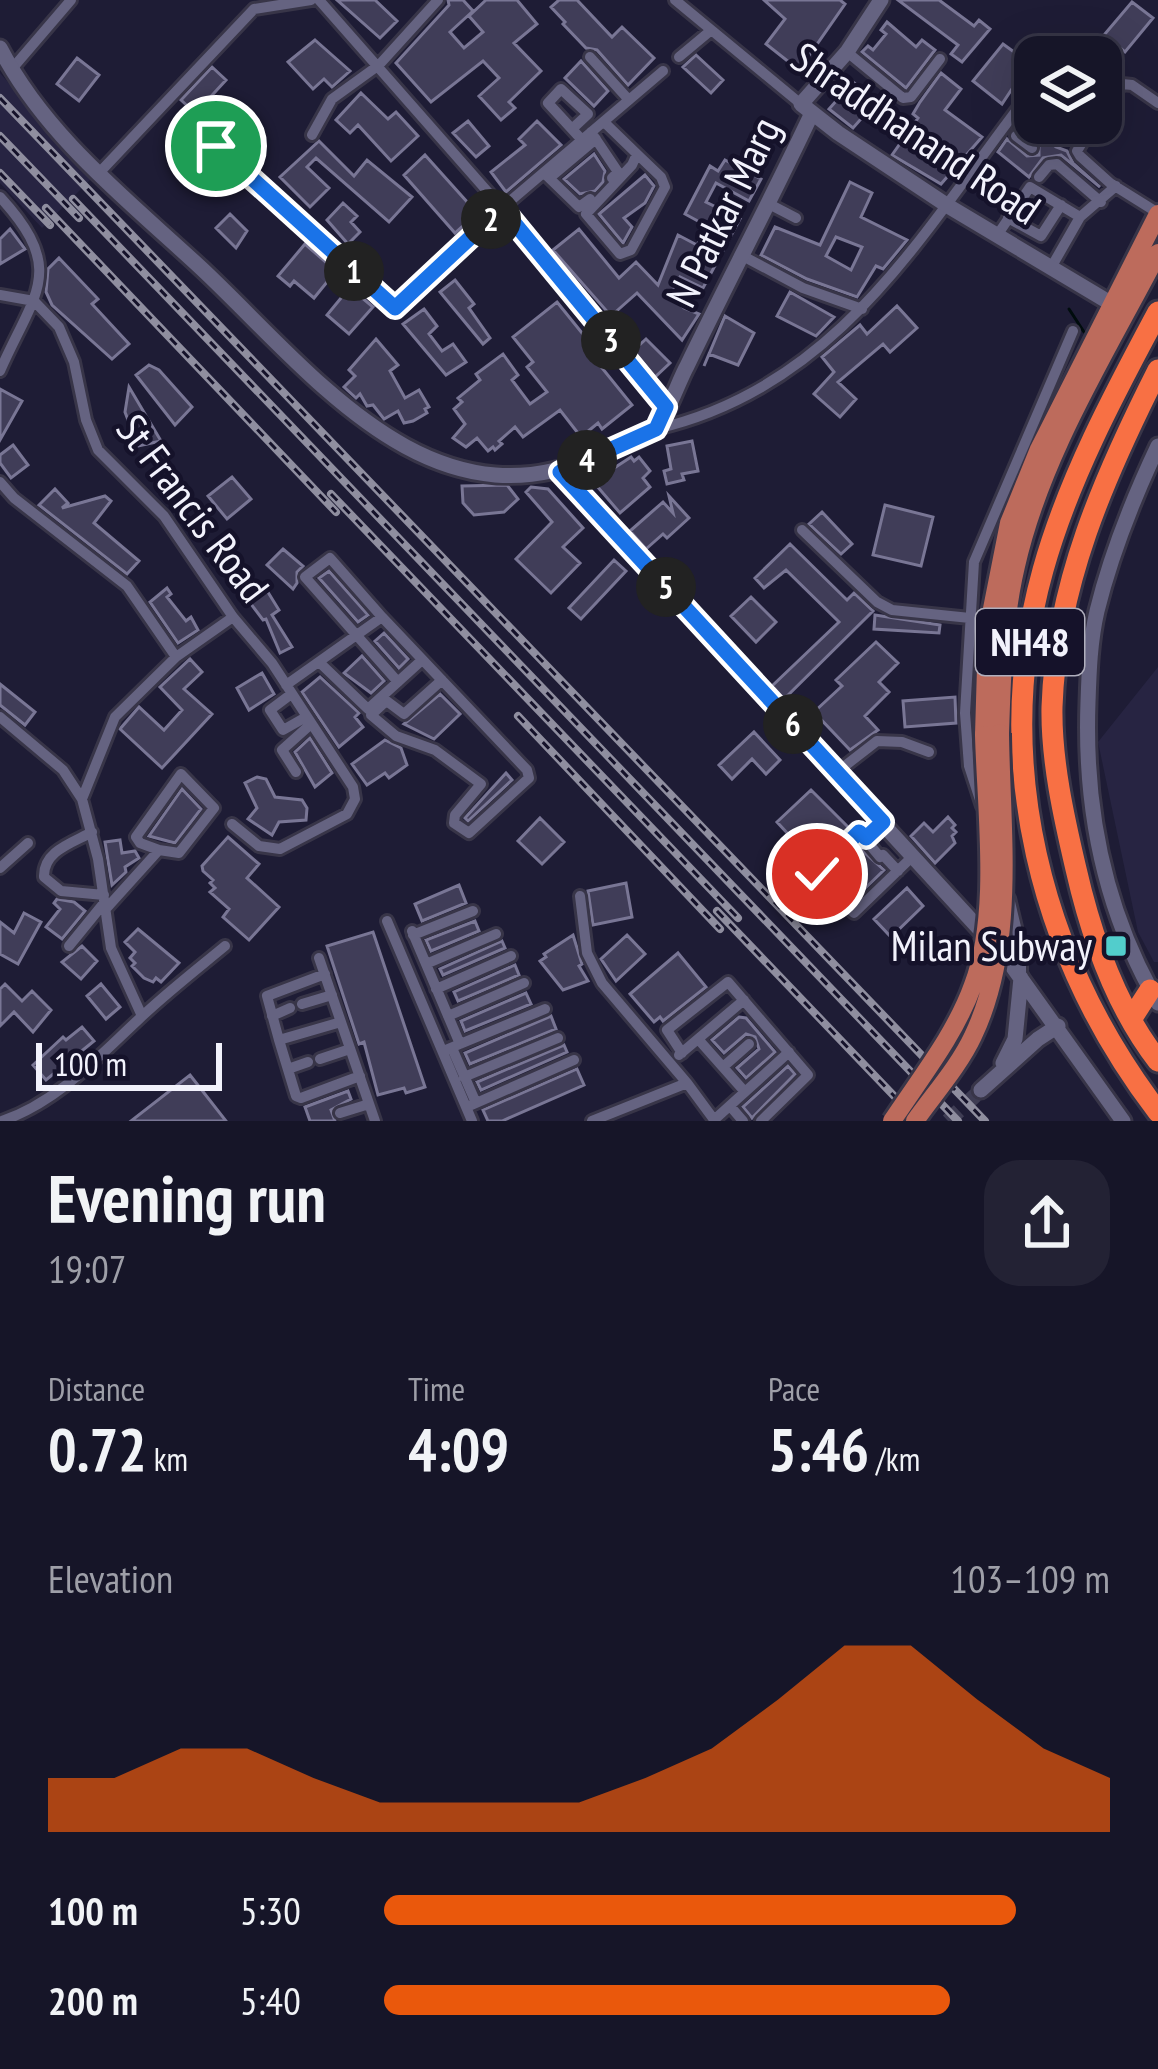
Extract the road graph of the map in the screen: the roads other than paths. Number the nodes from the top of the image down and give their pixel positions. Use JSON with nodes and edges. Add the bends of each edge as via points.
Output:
{"nodes":[{"id":1,"x":71,"y":0,"type":"edge"},
{"id":2,"x":315,"y":0,"type":"edge"},
{"id":3,"x":438,"y":0,"type":"edge"},
{"id":4,"x":675,"y":0,"type":"edge"},
{"id":5,"x":880,"y":0,"type":"edge"},
{"id":6,"x":710,"y":32,"type":"junction"},
{"id":7,"x":0,"y":48,"type":"edge"},
{"id":8,"x":847,"y":52,"type":"junction"},
{"id":9,"x":590,"y":57,"type":"dead end"},
{"id":10,"x":679,"y":57,"type":"dead end"},
{"id":11,"x":940,"y":59,"type":"dead end"},
{"id":12,"x":379,"y":65,"type":"junction"},
{"id":13,"x":11,"y":70,"type":"junction"},
{"id":14,"x":663,"y":71,"type":"dead end"},
{"id":15,"x":1122,"y":84,"type":"edge"},
{"id":16,"x":629,"y":100,"type":"junction"},
{"id":17,"x":1158,"y":104,"type":"edge"},
{"id":18,"x":807,"y":108,"type":"junction"},
{"id":19,"x":1014,"y":121,"type":"edge"},
{"id":20,"x":604,"y":122,"type":"junction"},
{"id":21,"x":572,"y":129,"type":"dead end"},
{"id":22,"x":1010,"y":131,"type":"junction"},
{"id":23,"x":312,"y":135,"type":"dead end"},
{"id":24,"x":590,"y":137,"type":"junction"},
{"id":25,"x":1081,"y":144,"type":"edge"},
{"id":26,"x":216,"y":146,"type":"dead end"},
{"id":27,"x":1032,"y":148,"type":"dead end"},
{"id":28,"x":638,"y":154,"type":"junction"},
{"id":29,"x":98,"y":172,"type":"junction"},
{"id":30,"x":547,"y":175,"type":"junction"},
{"id":31,"x":1039,"y":177,"type":"dead end"},
{"id":32,"x":1116,"y":186,"type":"junction"},
{"id":33,"x":0,"y":197,"type":"edge"},
{"id":34,"x":1101,"y":202,"type":"junction"},
{"id":35,"x":769,"y":204,"type":"junction"},
{"id":36,"x":948,"y":206,"type":"junction"},
{"id":37,"x":1061,"y":206,"type":"junction"},
{"id":38,"x":502,"y":208,"type":"junction"},
{"id":39,"x":1158,"y":213,"type":"edge"},
{"id":40,"x":1080,"y":217,"type":"junction"},
{"id":41,"x":796,"y":218,"type":"dead end"},
{"id":42,"x":1008,"y":218,"type":"junction"},
{"id":43,"x":1026,"y":228,"type":"junction"},
{"id":44,"x":1046,"y":231,"type":"junction"},
{"id":45,"x":1010,"y":241,"type":"junction"},
{"id":46,"x":1065,"y":243,"type":"junction"},
{"id":47,"x":1158,"y":253,"type":"edge"},
{"id":48,"x":741,"y":255,"type":"junction"},
{"id":49,"x":1052,"y":266,"type":"junction"},
{"id":50,"x":0,"y":295,"type":"edge"},
{"id":51,"x":34,"y":301,"type":"junction"},
{"id":52,"x":862,"y":309,"type":"junction"},
{"id":53,"x":1119,"y":309,"type":"junction"},
{"id":54,"x":1158,"y":312,"type":"edge"},
{"id":55,"x":1073,"y":331,"type":"dead end"},
{"id":56,"x":1158,"y":370,"type":"edge"},
{"id":57,"x":0,"y":371,"type":"edge"},
{"id":58,"x":666,"y":407,"type":"junction"},
{"id":59,"x":656,"y":429,"type":"junction"},
{"id":60,"x":1158,"y":446,"type":"edge"},
{"id":61,"x":560,"y":472,"type":"junction"},
{"id":62,"x":0,"y":482,"type":"edge"},
{"id":63,"x":802,"y":530,"type":"dead end"},
{"id":64,"x":233,"y":616,"type":"junction"},
{"id":65,"x":382,"y":617,"type":"junction"},
{"id":66,"x":970,"y":618,"type":"junction"},
{"id":67,"x":355,"y":636,"type":"junction"},
{"id":68,"x":176,"y":657,"type":"junction"},
{"id":69,"x":422,"y":660,"type":"junction"},
{"id":70,"x":319,"y":662,"type":"junction"},
{"id":71,"x":442,"y":680,"type":"junction"},
{"id":72,"x":398,"y":682,"type":"junction"},
{"id":73,"x":288,"y":690,"type":"junction"},
{"id":74,"x":384,"y":699,"type":"junction"},
{"id":75,"x":0,"y":716,"type":"edge"},
{"id":76,"x":308,"y":720,"type":"junction"},
{"id":77,"x":992,"y":734,"type":"junction"},
{"id":78,"x":929,"y":752,"type":"dead end"},
{"id":79,"x":296,"y":772,"type":"dead end"},
{"id":80,"x":837,"y":772,"type":"junction"},
{"id":81,"x":82,"y":799,"type":"junction"},
{"id":82,"x":883,"y":822,"type":"junction"},
{"id":83,"x":232,"y":824,"type":"dead end"},
{"id":84,"x":92,"y":832,"type":"junction"},
{"id":85,"x":866,"y":838,"type":"junction"},
{"id":86,"x":28,"y":843,"type":"dead end"},
{"id":87,"x":159,"y":850,"type":"junction"},
{"id":88,"x":914,"y":856,"type":"junction"},
{"id":89,"x":0,"y":868,"type":"edge"},
{"id":90,"x":898,"y":871,"type":"junction"},
{"id":91,"x":580,"y":896,"type":"dead end"},
{"id":92,"x":104,"y":903,"type":"junction"},
{"id":93,"x":473,"y":911,"type":"dead end"},
{"id":94,"x":387,"y":921,"type":"dead end"},
{"id":95,"x":496,"y":934,"type":"dead end"},
{"id":96,"x":69,"y":946,"type":"dead end"},
{"id":97,"x":225,"y":946,"type":"dead end"},
{"id":98,"x":511,"y":956,"type":"dead end"},
{"id":99,"x":319,"y":958,"type":"dead end"},
{"id":100,"x":426,"y":964,"type":"junction"},
{"id":101,"x":325,"y":974,"type":"junction"},
{"id":102,"x":1021,"y":977,"type":"junction"},
{"id":103,"x":524,"y":983,"type":"dead end"},
{"id":104,"x":436,"y":989,"type":"junction"},
{"id":105,"x":332,"y":994,"type":"junction"},
{"id":106,"x":1154,"y":996,"type":"edge"},
{"id":107,"x":744,"y":1000,"type":"junction"},
{"id":108,"x":545,"y":1009,"type":"dead end"},
{"id":109,"x":142,"y":1016,"type":"junction"},
{"id":110,"x":272,"y":1016,"type":"junction"},
{"id":111,"x":448,"y":1016,"type":"junction"},
{"id":112,"x":1132,"y":1018,"type":"junction"},
{"id":113,"x":341,"y":1022,"type":"junction"},
{"id":114,"x":1058,"y":1026,"type":"junction"},
{"id":115,"x":558,"y":1037,"type":"dead end"},
{"id":116,"x":698,"y":1039,"type":"junction"},
{"id":117,"x":279,"y":1040,"type":"junction"},
{"id":118,"x":749,"y":1043,"type":"dead end"},
{"id":119,"x":350,"y":1048,"type":"junction"},
{"id":120,"x":451,"y":1048,"type":"junction"},
{"id":121,"x":789,"y":1052,"type":"junction"},
{"id":122,"x":677,"y":1057,"type":"junction"},
{"id":123,"x":574,"y":1060,"type":"dead end"},
{"id":124,"x":1158,"y":1061,"type":"edge"},
{"id":125,"x":723,"y":1066,"type":"junction"},
{"id":126,"x":288,"y":1069,"type":"junction"},
{"id":127,"x":1000,"y":1072,"type":"junction"},
{"id":128,"x":360,"y":1076,"type":"junction"},
{"id":129,"x":464,"y":1077,"type":"junction"},
{"id":130,"x":687,"y":1084,"type":"junction"},
{"id":131,"x":981,"y":1090,"type":"tunnel mouth"},
{"id":132,"x":745,"y":1092,"type":"junction"},
{"id":133,"x":369,"y":1104,"type":"junction"},
{"id":134,"x":471,"y":1105,"type":"junction"},
{"id":135,"x":730,"y":1106,"type":"junction"},
{"id":136,"x":1158,"y":1112,"type":"edge"},
{"id":137,"x":340,"y":1114,"type":"dead end"},
{"id":138,"x":2,"y":1121,"type":"edge"},
{"id":139,"x":375,"y":1121,"type":"edge"},
{"id":140,"x":472,"y":1121,"type":"edge"},
{"id":141,"x":592,"y":1121,"type":"edge"},
{"id":142,"x":715,"y":1121,"type":"edge"},
{"id":143,"x":743,"y":1121,"type":"edge"},
{"id":144,"x":761,"y":1121,"type":"edge"},
{"id":145,"x":892,"y":1121,"type":"edge"},
{"id":146,"x":915,"y":1121,"type":"edge"},
{"id":147,"x":1123,"y":1121,"type":"edge"}],
"edges":[{"from":1,"to":13,"type":"street"},
{"from":2,"to":12,"type":"street"},
{"from":2,"to":29,"type":"street","via":[[254,9]]},
{"from":3,"to":12,"type":"street"},
{"from":4,"to":6,"type":"street","name":"Shraddhanand Road"},
{"from":5,"to":8,"type":"street","name":"N Patkar Marg"},
{"from":6,"to":10,"type":"street"},
{"from":6,"to":18,"type":"street","name":"Shraddhanand Road"},
{"from":7,"to":13,"type":"street"},
{"from":8,"to":11,"type":"street","via":[[902,98]]},
{"from":8,"to":18,"type":"street","name":"N Patkar Marg"},
{"from":9,"to":16,"type":"street"},
{"from":12,"to":23,"type":"street","via":[[332,99]]},
{"from":12,"to":38,"type":"street"},
{"from":13,"to":29,"type":"street"},
{"from":14,"to":16,"type":"street"},
{"from":15,"to":17,"type":"street"},
{"from":16,"to":20,"type":"street"},
{"from":18,"to":35,"type":"street","name":"N Patkar Marg"},
{"from":18,"to":36,"type":"street","name":"Shraddhanand Road"},
{"from":19,"to":22,"type":"street"},
{"from":20,"to":24,"type":"street"},
{"from":20,"to":28,"type":"street"},
{"from":21,"to":24,"type":"street"},
{"from":22,"to":27,"type":"street"},
{"from":22,"to":36,"type":"street"},
{"from":24,"to":30,"type":"street"},
{"from":24,"to":30,"type":"street","via":[[618,172],[584,205]]},
{"from":25,"to":32,"type":"street","via":[[1077,151]]},
{"from":26,"to":38,"type":"street","via":[[395,308]]},
{"from":28,"to":28,"type":"street","via":[[586,214],[620,254],[631,250],[665,188]]},
{"from":29,"to":61,"type":"street","via":[[378,434],[456,469]]},
{"from":30,"to":38,"type":"street"},
{"from":31,"to":34,"type":"street","via":[[1057,164]]},
{"from":32,"to":34,"type":"street"},
{"from":32,"to":39,"type":"street"},
{"from":33,"to":51,"type":"street","via":[[38,250]]},
{"from":34,"to":40,"type":"street"},
{"from":35,"to":41,"type":"street"},
{"from":35,"to":48,"type":"street","name":"N Patkar Marg"},
{"from":36,"to":45,"type":"street","name":"Shraddhanand Road"},
{"from":36,"to":52,"type":"street"},
{"from":37,"to":40,"type":"street"},
{"from":37,"to":42,"type":"street","via":[[1030,187]]},
{"from":37,"to":44,"type":"street"},
{"from":38,"to":58,"type":"street"},
{"from":39,"to":53,"type":"main road"},
{"from":40,"to":46,"type":"street"},
{"from":42,"to":43,"type":"street"},
{"from":42,"to":45,"type":"street"},
{"from":43,"to":44,"type":"street"},
{"from":43,"to":45,"type":"street"},
{"from":44,"to":46,"type":"street"},
{"from":45,"to":49,"type":"street","name":"Shraddhanand Road"},
{"from":46,"to":49,"type":"street"},
{"from":47,"to":53,"type":"main road"},
{"from":48,"to":52,"type":"street"},
{"from":48,"to":58,"type":"street","name":"N Patkar Marg"},
{"from":49,"to":53,"type":"street","name":"Shraddhanand Road"},
{"from":50,"to":51,"type":"street"},
{"from":51,"to":57,"type":"street"},
{"from":51,"to":64,"type":"street","name":"St Francis Road","via":[[67,343],[98,450],[164,516]]},
{"from":52,"to":59,"type":"street","via":[[791,369],[706,417]]},
{"from":53,"to":77,"type":"main road","via":[[1039,449],[1010,523],[987,634]]},
{"from":54,"to":136,"type":"highway","number":"NH48","via":[[1052,541],[1021,713],[1027,818],[1054,926],[1085,998]]},
{"from":55,"to":66,"type":"street","via":[[974,562]]},
{"from":56,"to":112,"type":"highway","number":"NH48","via":[[1070,578],[1052,710],[1063,814],[1084,904]]},
{"from":58,"to":59,"type":"street","name":"N Patkar Marg"},
{"from":59,"to":61,"type":"street"},
{"from":60,"to":106,"type":"street","via":[[1096,614],[1087,738],[1099,854]]},
{"from":61,"to":80,"type":"street"},
{"from":62,"to":68,"type":"street","via":[[112,571]]},
{"from":63,"to":66,"type":"street","via":[[892,610]]},
{"from":64,"to":68,"type":"street"},
{"from":64,"to":73,"type":"street","name":"St Francis Road"},
{"from":65,"to":67,"type":"street"},
{"from":65,"to":67,"type":"street","via":[[327,559],[304,579]]},
{"from":65,"to":69,"type":"street"},
{"from":66,"to":102,"type":"street","via":[[969,766],[1021,948]]},
{"from":67,"to":70,"type":"street"},
{"from":67,"to":72,"type":"street"},
{"from":68,"to":81,"type":"street","via":[[112,720]]},
{"from":69,"to":71,"type":"street"},
{"from":69,"to":72,"type":"street"},
{"from":70,"to":73,"type":"street"},
{"from":70,"to":74,"type":"street","via":[[364,708]]},
{"from":71,"to":74,"type":"street","via":[[404,714]]},
{"from":71,"to":74,"type":"street","via":[[530,775],[469,833],[453,820],[481,784],[435,750],[386,729],[371,715]]},
{"from":72,"to":74,"type":"street"},
{"from":73,"to":76,"type":"street","name":"St Francis Road"},
{"from":73,"to":76,"type":"street","via":[[270,710],[283,730]]},
{"from":75,"to":81,"type":"street","via":[[63,770]]},
{"from":76,"to":79,"type":"street","via":[[282,750]]},
{"from":76,"to":83,"type":"street","name":"St Francis Road","via":[[353,787],[346,814],[272,850]]},
{"from":77,"to":145,"type":"main road","bridge":true,"via":[[982,959],[954,1027]]},
{"from":77,"to":146,"type":"main road","bridge":true,"via":[[1002,908],[996,962],[972,1038]]},
{"from":78,"to":80,"type":"street","via":[[877,740]]},
{"from":80,"to":82,"type":"street"},
{"from":81,"to":84,"type":"street"},
{"from":82,"to":85,"type":"street"},
{"from":82,"to":88,"type":"street"},
{"from":84,"to":92,"type":"street"},
{"from":84,"to":92,"type":"street","via":[[49,857],[44,877],[61,891]]},
{"from":85,"to":90,"type":"street"},
{"from":85,"to":90,"type":"street","via":[[859,832],[817,876],[854,913]]},
{"from":86,"to":89,"type":"street"},
{"from":87,"to":87,"type":"street","via":[[136,837],[181,774],[214,808],[179,853]]},
{"from":87,"to":92,"type":"street"},
{"from":88,"to":90,"type":"street"},
{"from":88,"to":102,"type":"street"},
{"from":91,"to":122,"type":"street","via":[[587,952],[602,983]]},
{"from":92,"to":96,"type":"street"},
{"from":92,"to":109,"type":"street","via":[[119,974]]},
{"from":93,"to":100,"type":"street","via":[[413,933]]},
{"from":94,"to":120,"type":"street"},
{"from":95,"to":100,"type":"street"},
{"from":97,"to":109,"type":"street"},
{"from":98,"to":104,"type":"street"},
{"from":99,"to":101,"type":"street"},
{"from":100,"to":104,"type":"street"},
{"from":101,"to":105,"type":"street"},
{"from":101,"to":110,"type":"street","via":[[268,994]]},
{"from":102,"to":114,"type":"street"},
{"from":102,"to":127,"type":"street","via":[[1015,1039]]},
{"from":103,"to":111,"type":"street"},
{"from":104,"to":111,"type":"street"},
{"from":105,"to":110,"type":"street"},
{"from":105,"to":113,"type":"street"},
{"from":106,"to":112,"type":"highway"},
{"from":107,"to":116,"type":"street"},
{"from":107,"to":121,"type":"street"},
{"from":107,"to":122,"type":"street","via":[[725,982],[668,1029]]},
{"from":108,"to":120,"type":"street"},
{"from":109,"to":138,"type":"street","via":[[59,1090]]},
{"from":110,"to":117,"type":"street"},
{"from":111,"to":120,"type":"street"},
{"from":112,"to":124,"type":"highway","number":"NH48"},
{"from":113,"to":117,"type":"street"},
{"from":113,"to":119,"type":"street"},
{"from":114,"to":127,"type":"street"},
{"from":114,"to":147,"type":"street"},
{"from":115,"to":129,"type":"street"},
{"from":116,"to":122,"type":"street"},
{"from":116,"to":125,"type":"street"},
{"from":117,"to":126,"type":"street"},
{"from":118,"to":125,"type":"street"},
{"from":119,"to":126,"type":"street"},
{"from":119,"to":128,"type":"street"},
{"from":120,"to":129,"type":"street"},
{"from":120,"to":134,"type":"street"},
{"from":121,"to":132,"type":"street"},
{"from":121,"to":144,"type":"street","via":[[808,1077]]},
{"from":122,"to":130,"type":"street"},
{"from":123,"to":134,"type":"street"},
{"from":125,"to":132,"type":"street"},
{"from":126,"to":128,"type":"street","via":[[298,1097]]},
{"from":127,"to":131,"type":"street"},
{"from":128,"to":133,"type":"street"},
{"from":129,"to":134,"type":"street"},
{"from":130,"to":141,"type":"street"},
{"from":130,"to":142,"type":"street"},
{"from":132,"to":135,"type":"street"},
{"from":133,"to":137,"type":"street"},
{"from":133,"to":139,"type":"street"},
{"from":134,"to":140,"type":"street"},
{"from":135,"to":142,"type":"street"},
{"from":135,"to":143,"type":"street"}]}
